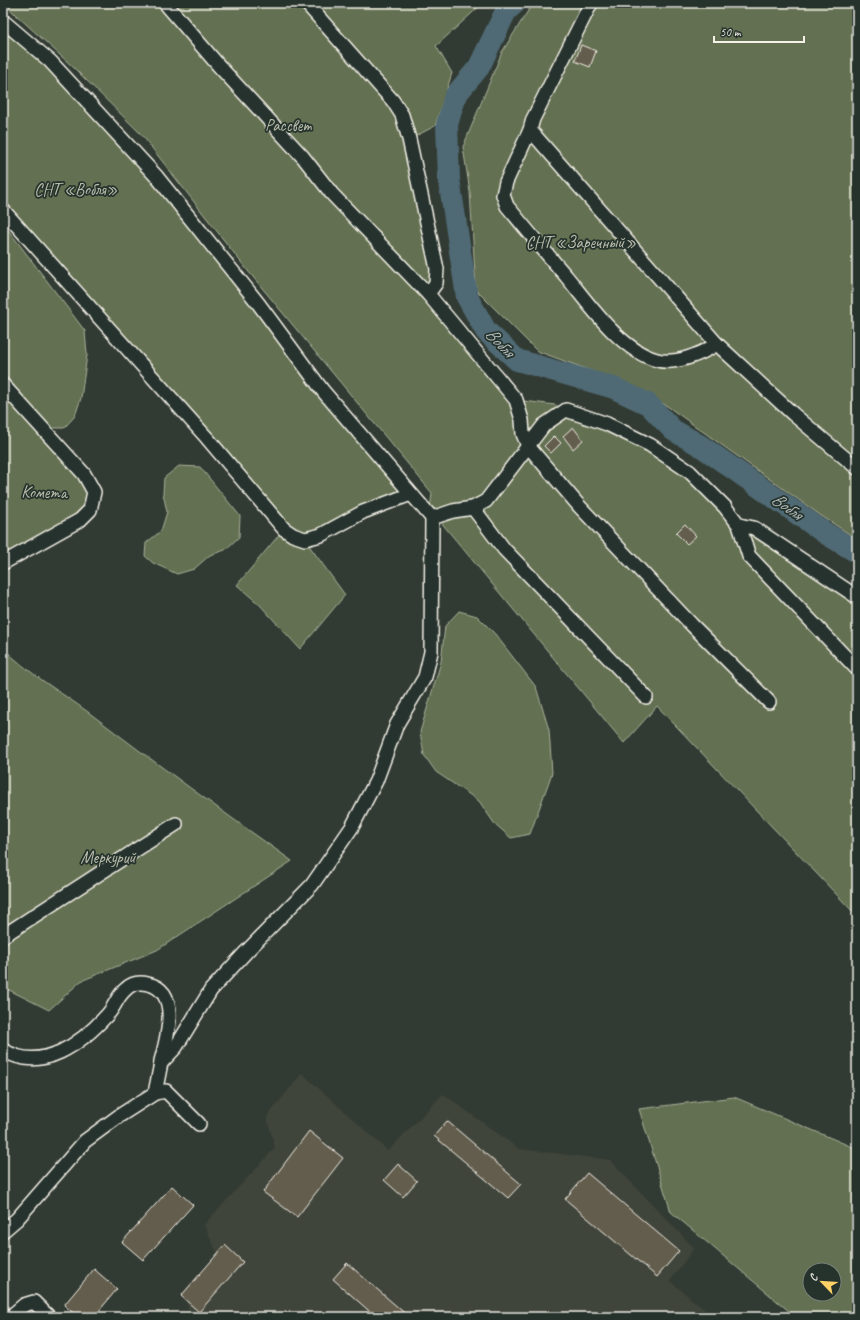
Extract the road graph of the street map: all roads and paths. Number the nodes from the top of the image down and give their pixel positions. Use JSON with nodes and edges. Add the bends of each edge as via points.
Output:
{"nodes":[{"id":1,"x":166,"y":3,"type":"edge"},
{"id":2,"x":306,"y":3,"type":"edge"},
{"id":3,"x":591,"y":3,"type":"edge"},
{"id":4,"x":3,"y":21,"type":"edge"},
{"id":5,"x":530,"y":130,"type":"junction"},
{"id":6,"x":3,"y":210,"type":"edge"},
{"id":7,"x":428,"y":294,"type":"junction"},
{"id":8,"x":717,"y":344,"type":"junction"},
{"id":9,"x":3,"y":385,"type":"edge"},
{"id":10,"x":528,"y":446,"type":"junction"},
{"id":11,"x":857,"y":468,"type":"edge"},
{"id":12,"x":411,"y":494,"type":"junction"},
{"id":13,"x":473,"y":508,"type":"junction"},
{"id":14,"x":432,"y":518,"type":"junction"},
{"id":15,"x":740,"y":525,"type":"junction"},
{"id":16,"x":3,"y":563,"type":"edge"},
{"id":17,"x":857,"y":598,"type":"edge"},
{"id":18,"x":857,"y":669,"type":"edge"},
{"id":19,"x":646,"y":697,"type":"dead end"},
{"id":20,"x":769,"y":702,"type":"dead end"},
{"id":21,"x":176,"y":824,"type":"dead end"},
{"id":22,"x":3,"y":936,"type":"edge"},
{"id":23,"x":3,"y":1050,"type":"edge"},
{"id":24,"x":161,"y":1063,"type":"junction"},
{"id":25,"x":156,"y":1094,"type":"junction"},
{"id":26,"x":199,"y":1124,"type":"dead end"},
{"id":27,"x":3,"y":1231,"type":"edge"},
{"id":28,"x":10,"y":1317,"type":"edge"},
{"id":29,"x":49,"y":1317,"type":"edge"}],
"edges":[{"from":1,"to":7,"type":"street","via":[[218,66],[303,157],[332,194]]},
{"from":2,"to":7,"type":"street","via":[[393,100],[402,115],[410,139],[436,269],[436,283]]},
{"from":3,"to":5,"type":"street","via":[[533,119]]},
{"from":4,"to":12,"type":"street","via":[[50,61],[157,177],[258,303],[323,391]]},
{"from":5,"to":8,"type":"street"},
{"from":5,"to":8,"type":"street","via":[[506,182],[503,195],[507,206],[605,322],[630,347],[658,361],[679,360]]},
{"from":6,"to":12,"type":"street","via":[[207,438],[284,529],[305,539],[321,536],[364,512]]},
{"from":7,"to":10,"type":"street","via":[[516,400]]},
{"from":8,"to":11,"type":"street","via":[[793,414]]},
{"from":9,"to":16,"type":"street","via":[[84,474],[94,492],[90,510],[80,520]]},
{"from":10,"to":13,"type":"street","via":[[486,501]]},
{"from":10,"to":15,"type":"street","via":[[544,425],[566,410],[607,424],[650,445],[690,472]]},
{"from":10,"to":20,"type":"street","via":[[580,507]]},
{"from":12,"to":14,"type":"street"},
{"from":13,"to":14,"type":"street"},
{"from":13,"to":19,"type":"street","via":[[504,550]]},
{"from":14,"to":24,"type":"street","via":[[431,652],[425,677],[397,724],[376,781],[352,827],[312,885],[211,990],[176,1047]]},
{"from":15,"to":17,"type":"street","via":[[754,528]]},
{"from":15,"to":18,"type":"street","via":[[749,556]]},
{"from":21,"to":22,"type":"street"},
{"from":23,"to":24,"type":"street","via":[[14,1057],[30,1058],[61,1052],[79,1043],[109,1013],[126,989],[139,982],[154,985],[166,996],[170,1006]]},
{"from":24,"to":25,"type":"street"},
{"from":25,"to":26,"type":"street","via":[[166,1090]]},
{"from":25,"to":27,"type":"street","via":[[119,1116],[85,1141]]},
{"from":28,"to":29,"type":"street","via":[[24,1305],[34,1302]]}]}
